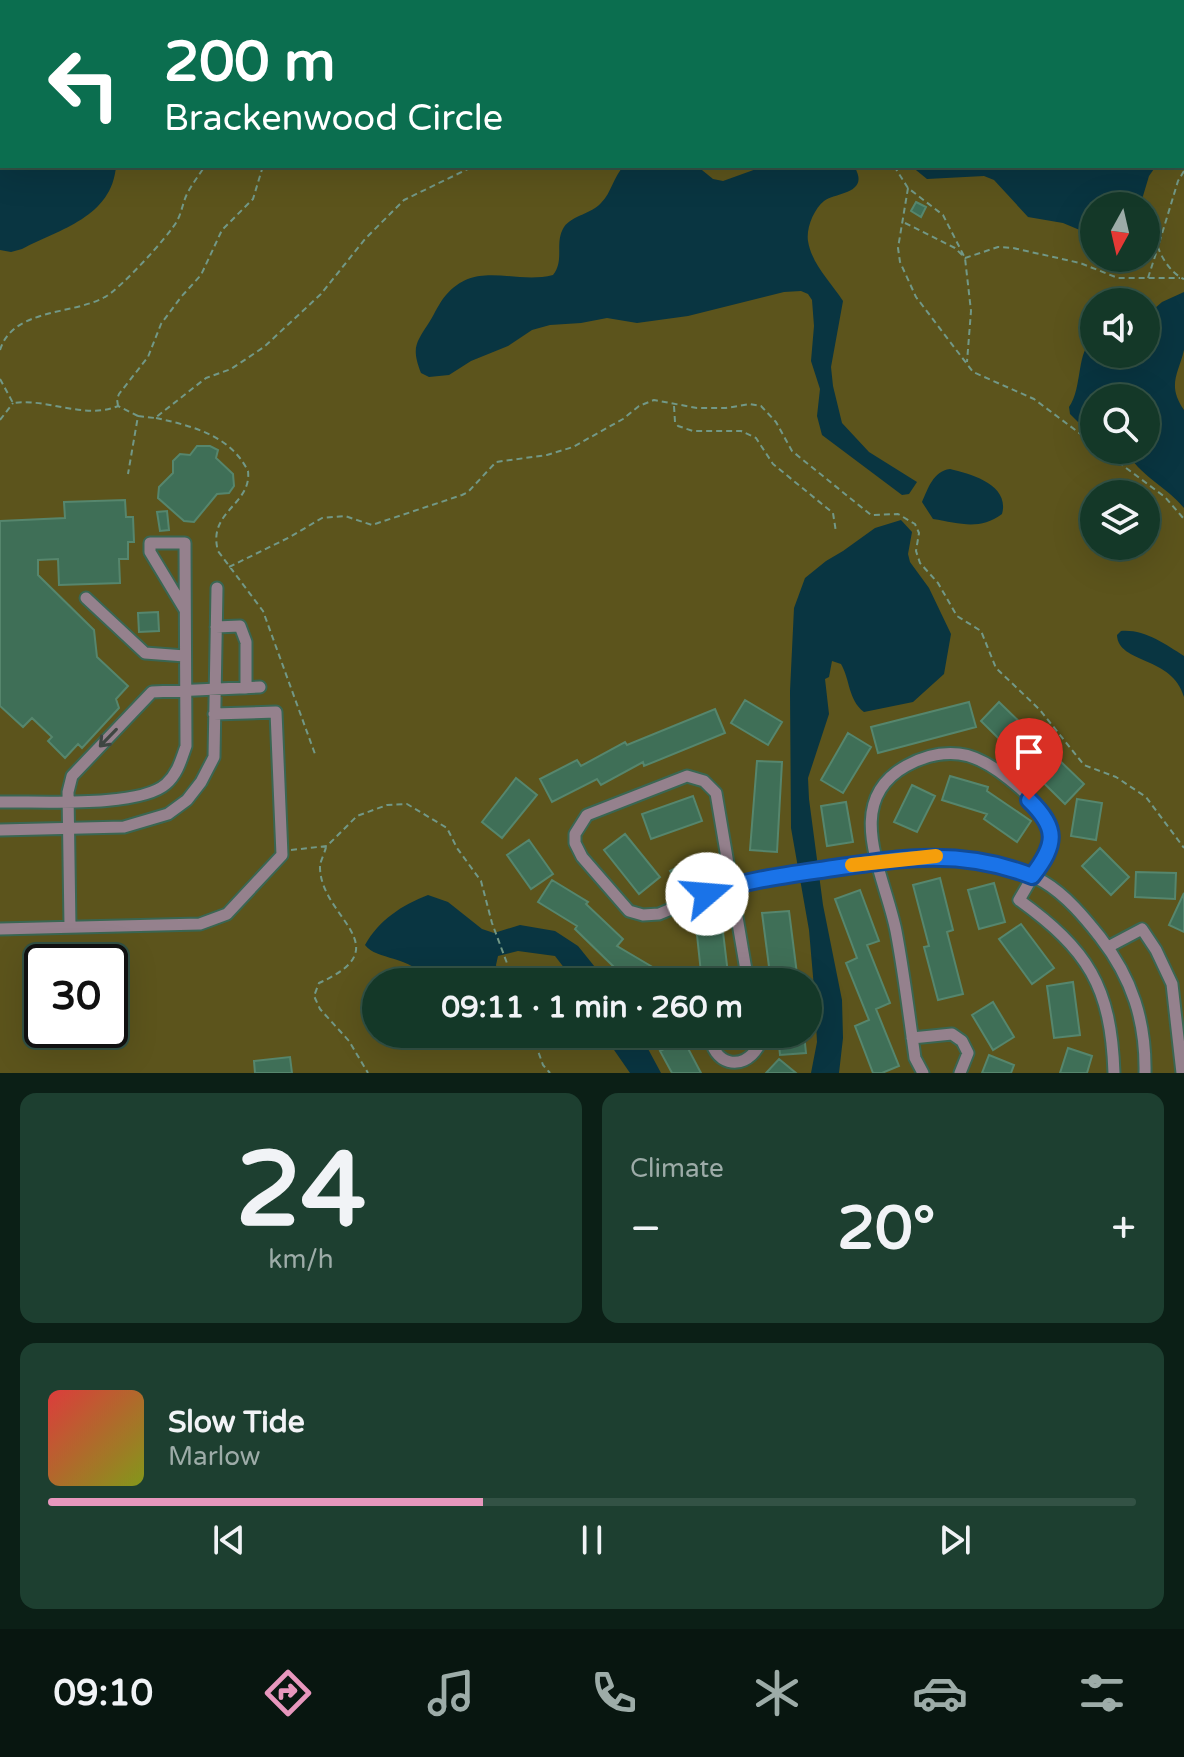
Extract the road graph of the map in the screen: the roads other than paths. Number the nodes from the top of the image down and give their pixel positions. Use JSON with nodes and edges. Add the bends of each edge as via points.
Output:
{"nodes":[{"id":1,"x":217,"y":588,"type":"dead end"},
{"id":2,"x":86,"y":598,"type":"dead end"},
{"id":3,"x":185,"y":610,"type":"junction"},
{"id":4,"x":216,"y":627,"type":"junction"},
{"id":5,"x":185,"y":656,"type":"junction"},
{"id":6,"x":260,"y":687,"type":"dead end"},
{"id":7,"x":246,"y":688,"type":"junction"},
{"id":8,"x":215,"y":689,"type":"junction"},
{"id":9,"x":186,"y":690,"type":"junction"},
{"id":10,"x":214,"y":714,"type":"junction"},
{"id":11,"x":69,"y":801,"type":"junction"},
{"id":12,"x":0,"y":802,"type":"edge"},
{"id":13,"x":69,"y":829,"type":"junction"},
{"id":14,"x":0,"y":830,"type":"edge"},
{"id":15,"x":878,"y":861,"type":"junction"},
{"id":16,"x":1032,"y":876,"type":"junction"},
{"id":17,"x":733,"y":884,"type":"junction"},
{"id":18,"x":70,"y":927,"type":"junction"},
{"id":19,"x":0,"y":929,"type":"edge"},
{"id":20,"x":1108,"y":947,"type":"junction"},
{"id":21,"x":746,"y":968,"type":"edge"},
{"id":22,"x":912,"y":1038,"type":"junction"},
{"id":23,"x":713,"y":1048,"type":"edge"},
{"id":24,"x":758,"y":1048,"type":"edge"},
{"id":25,"x":921,"y":1072,"type":"edge"},
{"id":26,"x":960,"y":1073,"type":"edge"},
{"id":27,"x":1114,"y":1073,"type":"edge"},
{"id":28,"x":1145,"y":1073,"type":"edge"},
{"id":29,"x":1182,"y":1073,"type":"edge"}],
"edges":[{"from":1,"to":4,"type":"street"},
{"from":2,"to":5,"type":"street","via":[[145,653]]},
{"from":3,"to":3,"type":"street","via":[[185,543],[150,543],[150,552]]},
{"from":3,"to":5,"type":"street"},
{"from":4,"to":7,"type":"street","via":[[240,626],[246,642]]},
{"from":4,"to":8,"type":"street"},
{"from":5,"to":9,"type":"street"},
{"from":6,"to":7,"type":"street"},
{"from":7,"to":8,"type":"street"},
{"from":8,"to":9,"type":"street"},
{"from":8,"to":10,"type":"street"},
{"from":9,"to":11,"type":"street","one_way":true,"via":[[152,692],[72,776]]},
{"from":9,"to":11,"type":"street","via":[[186,746],[178,770],[165,785],[129,799]]},
{"from":10,"to":13,"type":"street","via":[[214,757],[187,800],[168,814],[138,824]]},
{"from":10,"to":18,"type":"street","via":[[276,712],[282,855],[227,914],[200,924]]},
{"from":11,"to":12,"type":"street"},
{"from":11,"to":13,"type":"street"},
{"from":13,"to":14,"type":"street"},
{"from":13,"to":18,"type":"street"},
{"from":15,"to":16,"type":"street","via":[[964,857]]},
{"from":15,"to":16,"type":"street","via":[[870,818],[879,789],[912,762],[954,753],[997,768],[1045,815],[1050,847]]},
{"from":15,"to":17,"type":"street"},
{"from":15,"to":22,"type":"street"},
{"from":16,"to":20,"type":"street","via":[[1062,896]]},
{"from":16,"to":27,"type":"street","via":[[1019,900],[1066,937],[1089,969],[1105,1000]]},
{"from":17,"to":17,"type":"street","via":[[659,914],[636,914],[582,857],[575,843],[577,827],[587,815],[687,776],[696,778],[716,793]]},
{"from":17,"to":21,"type":"street"},
{"from":18,"to":19,"type":"street"},
{"from":20,"to":28,"type":"street","via":[[1133,990]]},
{"from":20,"to":29,"type":"street","via":[[1142,929],[1156,950],[1172,984]]},
{"from":22,"to":25,"type":"street"},
{"from":22,"to":26,"type":"street","via":[[952,1034],[962,1041],[968,1053]]},
{"from":23,"to":24,"type":"street","via":[[721,1059],[733,1063],[745,1061]]}]}
